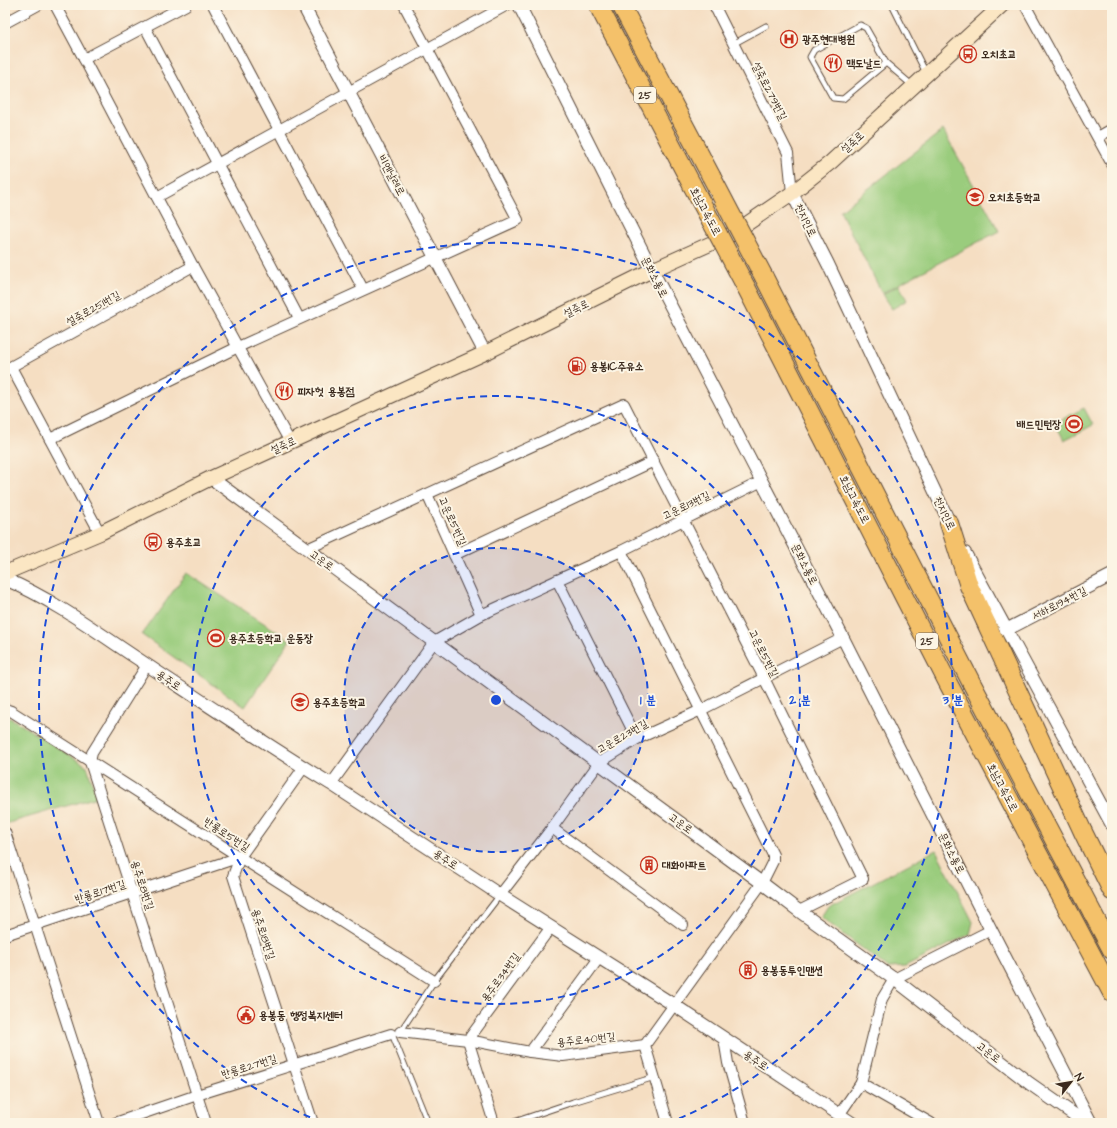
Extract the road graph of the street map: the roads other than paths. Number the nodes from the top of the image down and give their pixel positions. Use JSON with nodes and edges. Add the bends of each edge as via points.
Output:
{"nodes":[{"id":1,"x":38,"y":5,"type":"edge"},
{"id":2,"x":55,"y":5,"type":"edge"},
{"id":3,"x":186,"y":5,"type":"edge"},
{"id":4,"x":213,"y":5,"type":"edge"},
{"id":5,"x":303,"y":5,"type":"edge"},
{"id":6,"x":404,"y":5,"type":"edge"},
{"id":7,"x":507,"y":5,"type":"edge"},
{"id":8,"x":519,"y":5,"type":"edge"},
{"id":9,"x":598,"y":5,"type":"edge"},
{"id":10,"x":620,"y":5,"type":"edge"},
{"id":11,"x":716,"y":5,"type":"edge"},
{"id":12,"x":892,"y":5,"type":"edge"},
{"id":13,"x":1002,"y":5,"type":"edge"},
{"id":14,"x":1025,"y":5,"type":"edge"},
{"id":15,"x":5,"y":23,"type":"edge"},
{"id":16,"x":766,"y":26,"type":"dead end"},
{"id":17,"x":145,"y":27,"type":"junction"},
{"id":18,"x":733,"y":44,"type":"junction"},
{"id":19,"x":428,"y":49,"type":"junction"},
{"id":20,"x":84,"y":59,"type":"junction"},
{"id":21,"x":886,"y":63,"type":"junction"},
{"id":22,"x":927,"y":74,"type":"junction"},
{"id":23,"x":914,"y":86,"type":"junction"},
{"id":24,"x":349,"y":92,"type":"junction"},
{"id":25,"x":1112,"y":129,"type":"edge"},
{"id":26,"x":279,"y":130,"type":"junction"},
{"id":27,"x":1098,"y":137,"type":"junction"},
{"id":28,"x":217,"y":164,"type":"junction"},
{"id":29,"x":1112,"y":164,"type":"edge"},
{"id":30,"x":792,"y":193,"type":"junction"},
{"id":31,"x":157,"y":197,"type":"junction"},
{"id":32,"x":435,"y":257,"type":"junction"},
{"id":33,"x":193,"y":266,"type":"junction"},
{"id":34,"x":652,"y":270,"type":"junction"},
{"id":35,"x":363,"y":289,"type":"junction"},
{"id":36,"x":299,"y":318,"type":"junction"},
{"id":37,"x":238,"y":347,"type":"junction"},
{"id":38,"x":485,"y":353,"type":"junction"},
{"id":39,"x":8,"y":369,"type":"edge"},
{"id":40,"x":50,"y":439,"type":"junction"},
{"id":41,"x":290,"y":442,"type":"junction"},
{"id":42,"x":654,"y":461,"type":"junction"},
{"id":43,"x":210,"y":478,"type":"junction"},
{"id":44,"x":762,"y":481,"type":"junction"},
{"id":45,"x":427,"y":494,"type":"junction"},
{"id":46,"x":684,"y":520,"type":"junction"},
{"id":47,"x":949,"y":523,"type":"junction"},
{"id":48,"x":100,"y":533,"type":"junction"},
{"id":49,"x":307,"y":549,"type":"junction"},
{"id":50,"x":621,"y":551,"type":"junction"},
{"id":51,"x":454,"y":555,"type":"junction"},
{"id":52,"x":5,"y":573,"type":"edge"},
{"id":53,"x":1112,"y":576,"type":"edge"},
{"id":54,"x":5,"y":579,"type":"edge"},
{"id":55,"x":557,"y":580,"type":"junction"},
{"id":56,"x":481,"y":615,"type":"junction"},
{"id":57,"x":1006,"y":630,"type":"junction"},
{"id":58,"x":843,"y":638,"type":"junction"},
{"id":59,"x":434,"y":642,"type":"junction"},
{"id":60,"x":147,"y":665,"type":"junction"},
{"id":61,"x":764,"y":678,"type":"junction"},
{"id":62,"x":5,"y":709,"type":"edge"},
{"id":63,"x":701,"y":710,"type":"junction"},
{"id":64,"x":637,"y":739,"type":"junction"},
{"id":65,"x":90,"y":762,"type":"junction"},
{"id":66,"x":599,"y":763,"type":"junction"},
{"id":67,"x":304,"y":768,"type":"junction"},
{"id":68,"x":331,"y":784,"type":"junction"},
{"id":69,"x":1111,"y":819,"type":"edge"},
{"id":70,"x":552,"y":828,"type":"junction"},
{"id":71,"x":5,"y":832,"type":"edge"},
{"id":72,"x":240,"y":857,"type":"junction"},
{"id":73,"x":762,"y":882,"type":"junction"},
{"id":74,"x":1112,"y":891,"type":"edge"},
{"id":75,"x":132,"y":893,"type":"junction"},
{"id":76,"x":500,"y":895,"type":"junction"},
{"id":77,"x":799,"y":911,"type":"junction"},
{"id":78,"x":36,"y":925,"type":"junction"},
{"id":79,"x":683,"y":925,"type":"dead end"},
{"id":80,"x":551,"y":927,"type":"junction"},
{"id":81,"x":991,"y":930,"type":"junction"},
{"id":82,"x":5,"y":935,"type":"edge"},
{"id":83,"x":1112,"y":950,"type":"edge"},
{"id":84,"x":599,"y":958,"type":"junction"},
{"id":85,"x":894,"y":979,"type":"junction"},
{"id":86,"x":434,"y":981,"type":"junction"},
{"id":87,"x":1112,"y":993,"type":"edge"},
{"id":88,"x":674,"y":1005,"type":"junction"},
{"id":89,"x":395,"y":1033,"type":"junction"},
{"id":90,"x":724,"y":1039,"type":"junction"},
{"id":91,"x":468,"y":1040,"type":"junction"},
{"id":92,"x":645,"y":1045,"type":"junction"},
{"id":93,"x":530,"y":1052,"type":"junction"},
{"id":94,"x":294,"y":1065,"type":"junction"},
{"id":95,"x":655,"y":1077,"type":"junction"},
{"id":96,"x":861,"y":1083,"type":"junction"},
{"id":97,"x":197,"y":1095,"type":"junction"},
{"id":98,"x":839,"y":1115,"type":"junction"},
{"id":99,"x":99,"y":1123,"type":"edge"},
{"id":100,"x":115,"y":1123,"type":"edge"},
{"id":101,"x":206,"y":1123,"type":"edge"},
{"id":102,"x":312,"y":1123,"type":"edge"},
{"id":103,"x":428,"y":1123,"type":"edge"},
{"id":104,"x":494,"y":1123,"type":"edge"},
{"id":105,"x":511,"y":1123,"type":"edge"},
{"id":106,"x":668,"y":1123,"type":"edge"},
{"id":107,"x":745,"y":1123,"type":"edge"},
{"id":108,"x":852,"y":1123,"type":"edge"},
{"id":109,"x":931,"y":1123,"type":"edge"},
{"id":110,"x":1086,"y":1123,"type":"edge"},
{"id":111,"x":1091,"y":1123,"type":"edge"}],
"edges":[{"from":1,"to":15,"type":"street"},
{"from":2,"to":20,"type":"street"},
{"from":3,"to":17,"type":"street"},
{"from":4,"to":26,"type":"street"},
{"from":5,"to":24,"type":"street","name":"비엔날레로"},
{"from":6,"to":19,"type":"street"},
{"from":7,"to":19,"type":"street"},
{"from":8,"to":34,"type":"street","name":"문화소통로"},
{"from":9,"to":87,"type":"highway","name":"호남고속도로","number":"25","bridge":true,"via":[[746,287],[949,685]]},
{"from":10,"to":83,"type":"highway","name":"호남고속도로","number":"25","bridge":true,"via":[[764,277],[967,675]]},
{"from":11,"to":18,"type":"street","name":"설죽로279번길"},
{"from":12,"to":22,"type":"lane"},
{"from":13,"to":22,"type":"main road","name":"설죽로"},
{"from":14,"to":27,"type":"street"},
{"from":16,"to":18,"type":"lane"},
{"from":17,"to":20,"type":"street"},
{"from":17,"to":28,"type":"street"},
{"from":18,"to":30,"type":"street","name":"설죽로279번길","via":[[788,153]]},
{"from":19,"to":24,"type":"street"},
{"from":19,"to":32,"type":"street","via":[[518,220]]},
{"from":20,"to":31,"type":"street"},
{"from":21,"to":21,"type":"lane","via":[[866,28],[860,25],[814,50],[810,57],[833,98],[843,99]]},
{"from":21,"to":23,"type":"lane"},
{"from":22,"to":23,"type":"main road","name":"설죽로"},
{"from":23,"to":30,"type":"main road","name":"설죽로","via":[[831,162]]},
{"from":24,"to":26,"type":"street"},
{"from":24,"to":32,"type":"street","name":"비엔날레로"},
{"from":25,"to":27,"type":"street"},
{"from":26,"to":28,"type":"street"},
{"from":26,"to":35,"type":"street"},
{"from":27,"to":29,"type":"street"},
{"from":28,"to":31,"type":"street"},
{"from":28,"to":36,"type":"street"},
{"from":30,"to":34,"type":"main road","name":"설죽로","via":[[732,234]]},
{"from":30,"to":47,"type":"street","name":"천지인로","via":[[828,264]]},
{"from":31,"to":33,"type":"street"},
{"from":32,"to":35,"type":"street"},
{"from":32,"to":38,"type":"street","name":"비엔날레로"},
{"from":33,"to":37,"type":"street"},
{"from":33,"to":39,"type":"street","name":"설죽로251번길"},
{"from":34,"to":38,"type":"main road","name":"설죽로"},
{"from":34,"to":44,"type":"street","name":"문화소통로"},
{"from":35,"to":36,"type":"street"},
{"from":36,"to":37,"type":"street"},
{"from":37,"to":40,"type":"street"},
{"from":37,"to":41,"type":"street"},
{"from":38,"to":41,"type":"main road","name":"설죽로"},
{"from":39,"to":40,"type":"street"},
{"from":40,"to":48,"type":"street"},
{"from":41,"to":43,"type":"main road","name":"설죽로"},
{"from":42,"to":45,"type":"street","name":"고운로5번길","via":[[624,404]]},
{"from":42,"to":46,"type":"street","name":"고운로5번길"},
{"from":42,"to":51,"type":"street","name":"고운로5번길"},
{"from":43,"to":48,"type":"main road","name":"설죽로"},
{"from":43,"to":49,"type":"street","name":"고운로"},
{"from":44,"to":46,"type":"street","name":"고운로13번길"},
{"from":44,"to":58,"type":"street","name":"문화소통로"},
{"from":45,"to":49,"type":"street","name":"고운로5번길"},
{"from":45,"to":51,"type":"street","name":"고운로5번길"},
{"from":46,"to":50,"type":"street","name":"고운로13번길"},
{"from":46,"to":61,"type":"street","name":"고운로5번길"},
{"from":47,"to":57,"type":"street","name":"천지인로"},
{"from":47,"to":74,"type":"highway","via":[[969,586]]},
{"from":48,"to":52,"type":"main road","name":"설죽로"},
{"from":49,"to":59,"type":"street","name":"고운로"},
{"from":50,"to":55,"type":"street","name":"고운로13번길"},
{"from":50,"to":63,"type":"street"},
{"from":51,"to":56,"type":"street"},
{"from":53,"to":57,"type":"street","name":"서하로194번길"},
{"from":54,"to":60,"type":"street","name":"용주로","via":[[47,599]]},
{"from":55,"to":56,"type":"street","name":"고운로13번길"},
{"from":55,"to":64,"type":"street"},
{"from":56,"to":59,"type":"street","name":"고운로13번길"},
{"from":57,"to":69,"type":"street","name":"천지인로"},
{"from":58,"to":61,"type":"street","name":"고운로23번길"},
{"from":58,"to":81,"type":"street","name":"문화소통로"},
{"from":59,"to":66,"type":"street","name":"고운로"},
{"from":59,"to":68,"type":"street"},
{"from":60,"to":65,"type":"street","via":[[92,753]]},
{"from":60,"to":67,"type":"street","name":"용주로"},
{"from":61,"to":63,"type":"street","name":"고운로23번길"},
{"from":61,"to":77,"type":"street","name":"고운로5번길","via":[[863,879]]},
{"from":62,"to":65,"type":"street","name":"반룡로5번길"},
{"from":63,"to":64,"type":"street","name":"고운로23번길"},
{"from":63,"to":73,"type":"street","via":[[773,855],[773,861]]},
{"from":64,"to":66,"type":"street","name":"고운로23번길"},
{"from":65,"to":72,"type":"street","name":"반룡로5번길"},
{"from":65,"to":75,"type":"street","name":"용주로8번길"},
{"from":66,"to":70,"type":"street"},
{"from":66,"to":73,"type":"street","name":"고운로"},
{"from":67,"to":68,"type":"street","name":"용주로"},
{"from":67,"to":72,"type":"street","name":"용주로18번길"},
{"from":68,"to":76,"type":"street","name":"용주로"},
{"from":70,"to":76,"type":"street"},
{"from":70,"to":79,"type":"street"},
{"from":71,"to":78,"type":"street"},
{"from":72,"to":75,"type":"street","name":"반룡로17번길"},
{"from":72,"to":86,"type":"street","name":"반룡로5번길"},
{"from":72,"to":94,"type":"street","name":"용주로18번길","via":[[233,876]]},
{"from":73,"to":77,"type":"street","name":"고운로"},
{"from":73,"to":88,"type":"street"},
{"from":75,"to":78,"type":"street","name":"반룡로17번길"},
{"from":75,"to":97,"type":"street","name":"용주로8번길"},
{"from":76,"to":80,"type":"street","name":"용주로"},
{"from":76,"to":86,"type":"lane"},
{"from":77,"to":85,"type":"street","name":"고운로"},
{"from":78,"to":82,"type":"street","name":"반룡로17번길"},
{"from":78,"to":99,"type":"street"},
{"from":80,"to":84,"type":"street","name":"용주로"},
{"from":80,"to":91,"type":"street","name":"용주로34번길"},
{"from":81,"to":85,"type":"street"},
{"from":81,"to":111,"type":"street","name":"문화소통로"},
{"from":84,"to":88,"type":"street","name":"용주로"},
{"from":84,"to":93,"type":"street"},
{"from":85,"to":96,"type":"street","via":[[882,999]]},
{"from":85,"to":110,"type":"street","name":"고운로","via":[[1029,1083]]},
{"from":86,"to":89,"type":"lane"},
{"from":88,"to":90,"type":"street","name":"용주로"},
{"from":88,"to":92,"type":"street"},
{"from":89,"to":91,"type":"street"},
{"from":89,"to":94,"type":"street","name":"반룡로27번길"},
{"from":89,"to":103,"type":"lane"},
{"from":90,"to":98,"type":"street","name":"용주로"},
{"from":90,"to":107,"type":"street"},
{"from":91,"to":93,"type":"street"},
{"from":91,"to":104,"type":"street"},
{"from":92,"to":93,"type":"street","name":"용주로40번길","via":[[563,1056]]},
{"from":92,"to":95,"type":"street"},
{"from":94,"to":97,"type":"street","name":"반룡로27번길"},
{"from":94,"to":102,"type":"street","name":"용주로18번길"},
{"from":95,"to":105,"type":"lane"},
{"from":95,"to":106,"type":"street"},
{"from":96,"to":98,"type":"street"},
{"from":96,"to":109,"type":"street"},
{"from":97,"to":100,"type":"street","name":"반룡로27번길"},
{"from":97,"to":101,"type":"street","name":"용주로8번길"},
{"from":98,"to":108,"type":"street","name":"용주로"}]}
